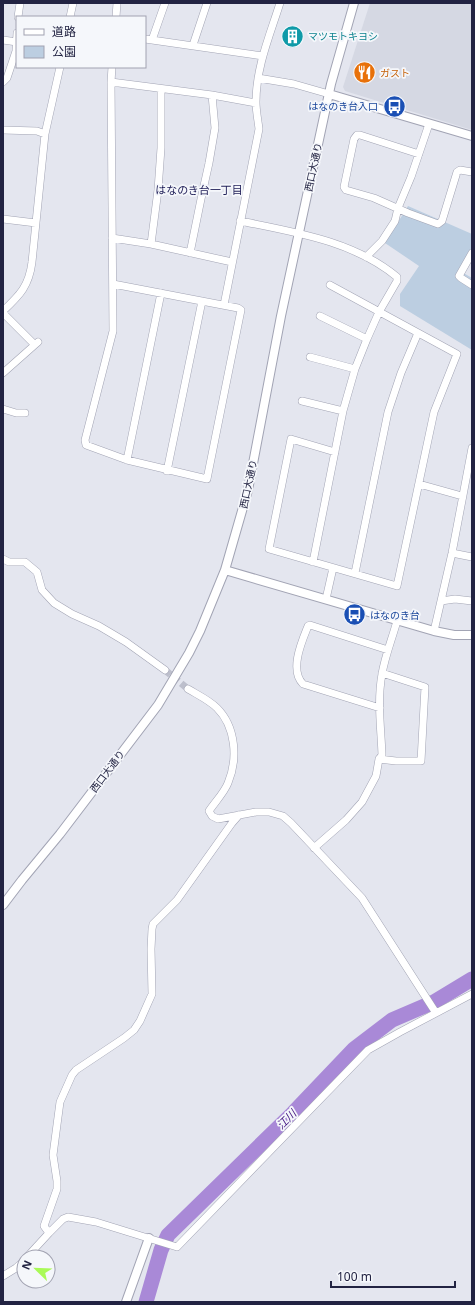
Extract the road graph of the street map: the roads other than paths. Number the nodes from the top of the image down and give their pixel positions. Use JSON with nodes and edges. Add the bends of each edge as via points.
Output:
{"nodes":[{"id":1,"x":20,"y":3,"type":"edge"},
{"id":2,"x":73,"y":3,"type":"edge"},
{"id":3,"x":117,"y":3,"type":"edge"},
{"id":4,"x":165,"y":3,"type":"edge"},
{"id":5,"x":207,"y":3,"type":"edge"},
{"id":6,"x":280,"y":3,"type":"edge"},
{"id":7,"x":354,"y":3,"type":"edge"},
{"id":8,"x":18,"y":16,"type":"edge"},
{"id":9,"x":70,"y":16,"type":"edge"},
{"id":10,"x":116,"y":16,"type":"edge"},
{"id":11,"x":148,"y":39,"type":"edge"},
{"id":12,"x":3,"y":40,"type":"edge"},
{"id":13,"x":16,"y":42,"type":"edge"},
{"id":14,"x":193,"y":46,"type":"junction"},
{"id":15,"x":16,"y":51,"type":"edge"},
{"id":16,"x":263,"y":56,"type":"junction"},
{"id":17,"x":60,"y":68,"type":"edge"},
{"id":18,"x":112,"y":68,"type":"edge"},
{"id":19,"x":258,"y":78,"type":"junction"},
{"id":20,"x":3,"y":82,"type":"edge"},
{"id":21,"x":111,"y":82,"type":"junction"},
{"id":22,"x":161,"y":89,"type":"junction"},
{"id":23,"x":329,"y":94,"type":"junction"},
{"id":24,"x":212,"y":95,"type":"junction"},
{"id":25,"x":256,"y":103,"type":"junction"},
{"id":26,"x":429,"y":124,"type":"junction"},
{"id":27,"x":3,"y":130,"type":"edge"},
{"id":28,"x":44,"y":134,"type":"junction"},
{"id":29,"x":472,"y":136,"type":"edge"},
{"id":30,"x":419,"y":154,"type":"junction"},
{"id":31,"x":472,"y":172,"type":"edge"},
{"id":32,"x":398,"y":208,"type":"junction"},
{"id":33,"x":3,"y":219,"type":"edge"},
{"id":34,"x":240,"y":221,"type":"junction"},
{"id":35,"x":36,"y":223,"type":"junction"},
{"id":36,"x":299,"y":233,"type":"junction"},
{"id":37,"x":112,"y":238,"type":"junction"},
{"id":38,"x":151,"y":244,"type":"junction"},
{"id":39,"x":190,"y":253,"type":"junction"},
{"id":40,"x":472,"y":254,"type":"edge"},
{"id":41,"x":366,"y":257,"type":"junction"},
{"id":42,"x":232,"y":262,"type":"junction"},
{"id":43,"x":113,"y":284,"type":"junction"},
{"id":44,"x":472,"y":284,"type":"edge"},
{"id":45,"x":330,"y":285,"type":"dead end"},
{"id":46,"x":161,"y":293,"type":"junction"},
{"id":47,"x":202,"y":301,"type":"junction"},
{"id":48,"x":224,"y":305,"type":"junction"},
{"id":49,"x":3,"y":312,"type":"edge"},
{"id":50,"x":379,"y":312,"type":"junction"},
{"id":51,"x":320,"y":316,"type":"dead end"},
{"id":52,"x":418,"y":333,"type":"junction"},
{"id":53,"x":367,"y":339,"type":"junction"},
{"id":54,"x":310,"y":357,"type":"dead end"},
{"id":55,"x":355,"y":369,"type":"junction"},
{"id":56,"x":3,"y":373,"type":"edge"},
{"id":57,"x":302,"y":401,"type":"dead end"},
{"id":58,"x":3,"y":409,"type":"edge"},
{"id":59,"x":343,"y":410,"type":"junction"},
{"id":60,"x":25,"y":413,"type":"dead end"},
{"id":61,"x":472,"y":448,"type":"edge"},
{"id":62,"x":335,"y":452,"type":"junction"},
{"id":63,"x":127,"y":460,"type":"junction"},
{"id":64,"x":167,"y":470,"type":"junction"},
{"id":65,"x":419,"y":484,"type":"junction"},
{"id":66,"x":462,"y":496,"type":"junction"},
{"id":67,"x":452,"y":553,"type":"junction"},
{"id":68,"x":472,"y":556,"type":"edge"},
{"id":69,"x":3,"y":559,"type":"edge"},
{"id":70,"x":313,"y":562,"type":"junction"},
{"id":71,"x":333,"y":568,"type":"junction"},
{"id":72,"x":225,"y":570,"type":"junction"},
{"id":73,"x":355,"y":573,"type":"junction"},
{"id":74,"x":326,"y":599,"type":"junction"},
{"id":75,"x":441,"y":601,"type":"junction"},
{"id":76,"x":472,"y":601,"type":"edge"},
{"id":77,"x":397,"y":621,"type":"junction"},
{"id":78,"x":434,"y":631,"type":"junction"},
{"id":79,"x":472,"y":635,"type":"edge"},
{"id":80,"x":388,"y":650,"type":"junction"},
{"id":81,"x":165,"y":670,"type":"tunnel mouth"},
{"id":82,"x":382,"y":673,"type":"junction"},
{"id":83,"x":188,"y":689,"type":"tunnel mouth"},
{"id":84,"x":380,"y":708,"type":"junction"},
{"id":85,"x":379,"y":759,"type":"junction"},
{"id":86,"x":239,"y":815,"type":"junction"},
{"id":87,"x":314,"y":848,"type":"junction"},
{"id":88,"x":3,"y":905,"type":"edge"},
{"id":89,"x":472,"y":994,"type":"edge"},
{"id":90,"x":436,"y":1013,"type":"junction"},
{"id":91,"x":49,"y":1233,"type":"junction"},
{"id":92,"x":151,"y":1239,"type":"junction"},
{"id":93,"x":34,"y":1249,"type":"edge"},
{"id":94,"x":16,"y":1268,"type":"edge"},
{"id":95,"x":3,"y":1276,"type":"edge"},
{"id":96,"x":126,"y":1302,"type":"edge"}],
"edges":[{"from":1,"to":8,"type":"street"},
{"from":2,"to":9,"type":"street"},
{"from":3,"to":10,"type":"street"},
{"from":4,"to":11,"type":"street"},
{"from":5,"to":14,"type":"street"},
{"from":6,"to":16,"type":"street"},
{"from":7,"to":23,"type":"street","name":"西口大通り"},
{"from":11,"to":14,"type":"street"},
{"from":12,"to":13,"type":"street"},
{"from":14,"to":16,"type":"street"},
{"from":15,"to":20,"type":"street","via":[[7,78]]},
{"from":16,"to":19,"type":"street"},
{"from":17,"to":28,"type":"street"},
{"from":18,"to":21,"type":"street"},
{"from":19,"to":23,"type":"street","via":[[294,84]]},
{"from":19,"to":25,"type":"street"},
{"from":21,"to":22,"type":"street"},
{"from":21,"to":37,"type":"street"},
{"from":22,"to":24,"type":"street"},
{"from":22,"to":38,"type":"street","via":[[161,148]]},
{"from":23,"to":26,"type":"street"},
{"from":23,"to":36,"type":"street","name":"西口大通り"},
{"from":24,"to":25,"type":"street"},
{"from":24,"to":39,"type":"street","via":[[215,128]]},
{"from":25,"to":34,"type":"street","via":[[259,129]]},
{"from":26,"to":29,"type":"street"},
{"from":26,"to":30,"type":"street"},
{"from":27,"to":28,"type":"street","via":[[36,131]]},
{"from":28,"to":35,"type":"street"},
{"from":30,"to":32,"type":"street"},
{"from":30,"to":32,"type":"street","via":[[360,135],[354,139],[344,187],[346,190]]},
{"from":31,"to":32,"type":"street","via":[[457,172],[442,220],[438,224]]},
{"from":32,"to":41,"type":"street","via":[[395,221],[382,241]]},
{"from":33,"to":35,"type":"street"},
{"from":34,"to":36,"type":"street"},
{"from":34,"to":42,"type":"street"},
{"from":35,"to":49,"type":"street","via":[[29,278],[19,295]]},
{"from":36,"to":41,"type":"street","via":[[328,241]]},
{"from":36,"to":72,"type":"street","name":"西口大通り","via":[[248,490]]},
{"from":37,"to":38,"type":"street"},
{"from":37,"to":43,"type":"street"},
{"from":38,"to":39,"type":"street"},
{"from":39,"to":42,"type":"street"},
{"from":40,"to":44,"type":"street","via":[[459,276]]},
{"from":41,"to":50,"type":"street","via":[[397,277]]},
{"from":42,"to":48,"type":"street"},
{"from":43,"to":46,"type":"street"},
{"from":43,"to":63,"type":"street","via":[[113,331],[85,440],[86,445]]},
{"from":45,"to":50,"type":"street"},
{"from":46,"to":47,"type":"street"},
{"from":46,"to":63,"type":"street"},
{"from":47,"to":48,"type":"street"},
{"from":47,"to":64,"type":"street"},
{"from":48,"to":64,"type":"street","via":[[241,310],[207,480]]},
{"from":49,"to":56,"type":"street","via":[[36,343]]},
{"from":50,"to":52,"type":"street"},
{"from":50,"to":53,"type":"street"},
{"from":51,"to":53,"type":"street"},
{"from":52,"to":65,"type":"street","via":[[457,354],[434,412]]},
{"from":52,"to":73,"type":"street","via":[[388,412]]},
{"from":53,"to":55,"type":"street"},
{"from":54,"to":55,"type":"street"},
{"from":55,"to":59,"type":"street"},
{"from":57,"to":59,"type":"street"},
{"from":58,"to":60,"type":"street"},
{"from":59,"to":62,"type":"street"},
{"from":61,"to":66,"type":"street"},
{"from":62,"to":70,"type":"street"},
{"from":62,"to":70,"type":"street","via":[[292,439],[268,549]]},
{"from":63,"to":64,"type":"street"},
{"from":65,"to":66,"type":"street"},
{"from":65,"to":73,"type":"street","via":[[397,586]]},
{"from":66,"to":67,"type":"street"},
{"from":67,"to":68,"type":"street"},
{"from":67,"to":75,"type":"street"},
{"from":69,"to":81,"type":"street","via":[[9,562],[25,562],[37,572],[42,590],[54,603],[126,642]]},
{"from":70,"to":71,"type":"street"},
{"from":71,"to":73,"type":"street"},
{"from":71,"to":74,"type":"street"},
{"from":72,"to":74,"type":"street"},
{"from":72,"to":88,"type":"street","name":"西口大通り","via":[[189,653],[158,704]]},
{"from":74,"to":77,"type":"street"},
{"from":75,"to":76,"type":"street"},
{"from":75,"to":78,"type":"street"},
{"from":77,"to":78,"type":"street"},
{"from":77,"to":80,"type":"street"},
{"from":78,"to":79,"type":"street"},
{"from":80,"to":82,"type":"street"},
{"from":80,"to":84,"type":"street","via":[[310,625],[298,657],[297,672],[303,684]]},
{"from":82,"to":84,"type":"street"},
{"from":82,"to":85,"type":"street","via":[[425,687],[421,761]]},
{"from":83,"to":86,"type":"street","via":[[217,708],[233,738],[234,755],[230,777],[209,811],[218,819]]},
{"from":84,"to":85,"type":"street","via":[[382,755]]},
{"from":85,"to":87,"type":"street","via":[[376,776],[362,802]]},
{"from":86,"to":87,"type":"street","via":[[269,812],[283,816]]},
{"from":86,"to":91,"type":"street","via":[[177,900],[153,924],[152,994],[140,1022],[134,1030],[72,1075],[60,1102],[53,1155],[57,1189],[44,1226]]},
{"from":87,"to":90,"type":"street","via":[[362,898]]},
{"from":89,"to":90,"type":"street"},
{"from":90,"to":92,"type":"street","via":[[368,1050],[182,1244],[177,1247]]},
{"from":91,"to":92,"type":"street","via":[[63,1219],[75,1217]]},
{"from":91,"to":93,"type":"street"},
{"from":92,"to":96,"type":"street"},
{"from":94,"to":95,"type":"street"}]}
